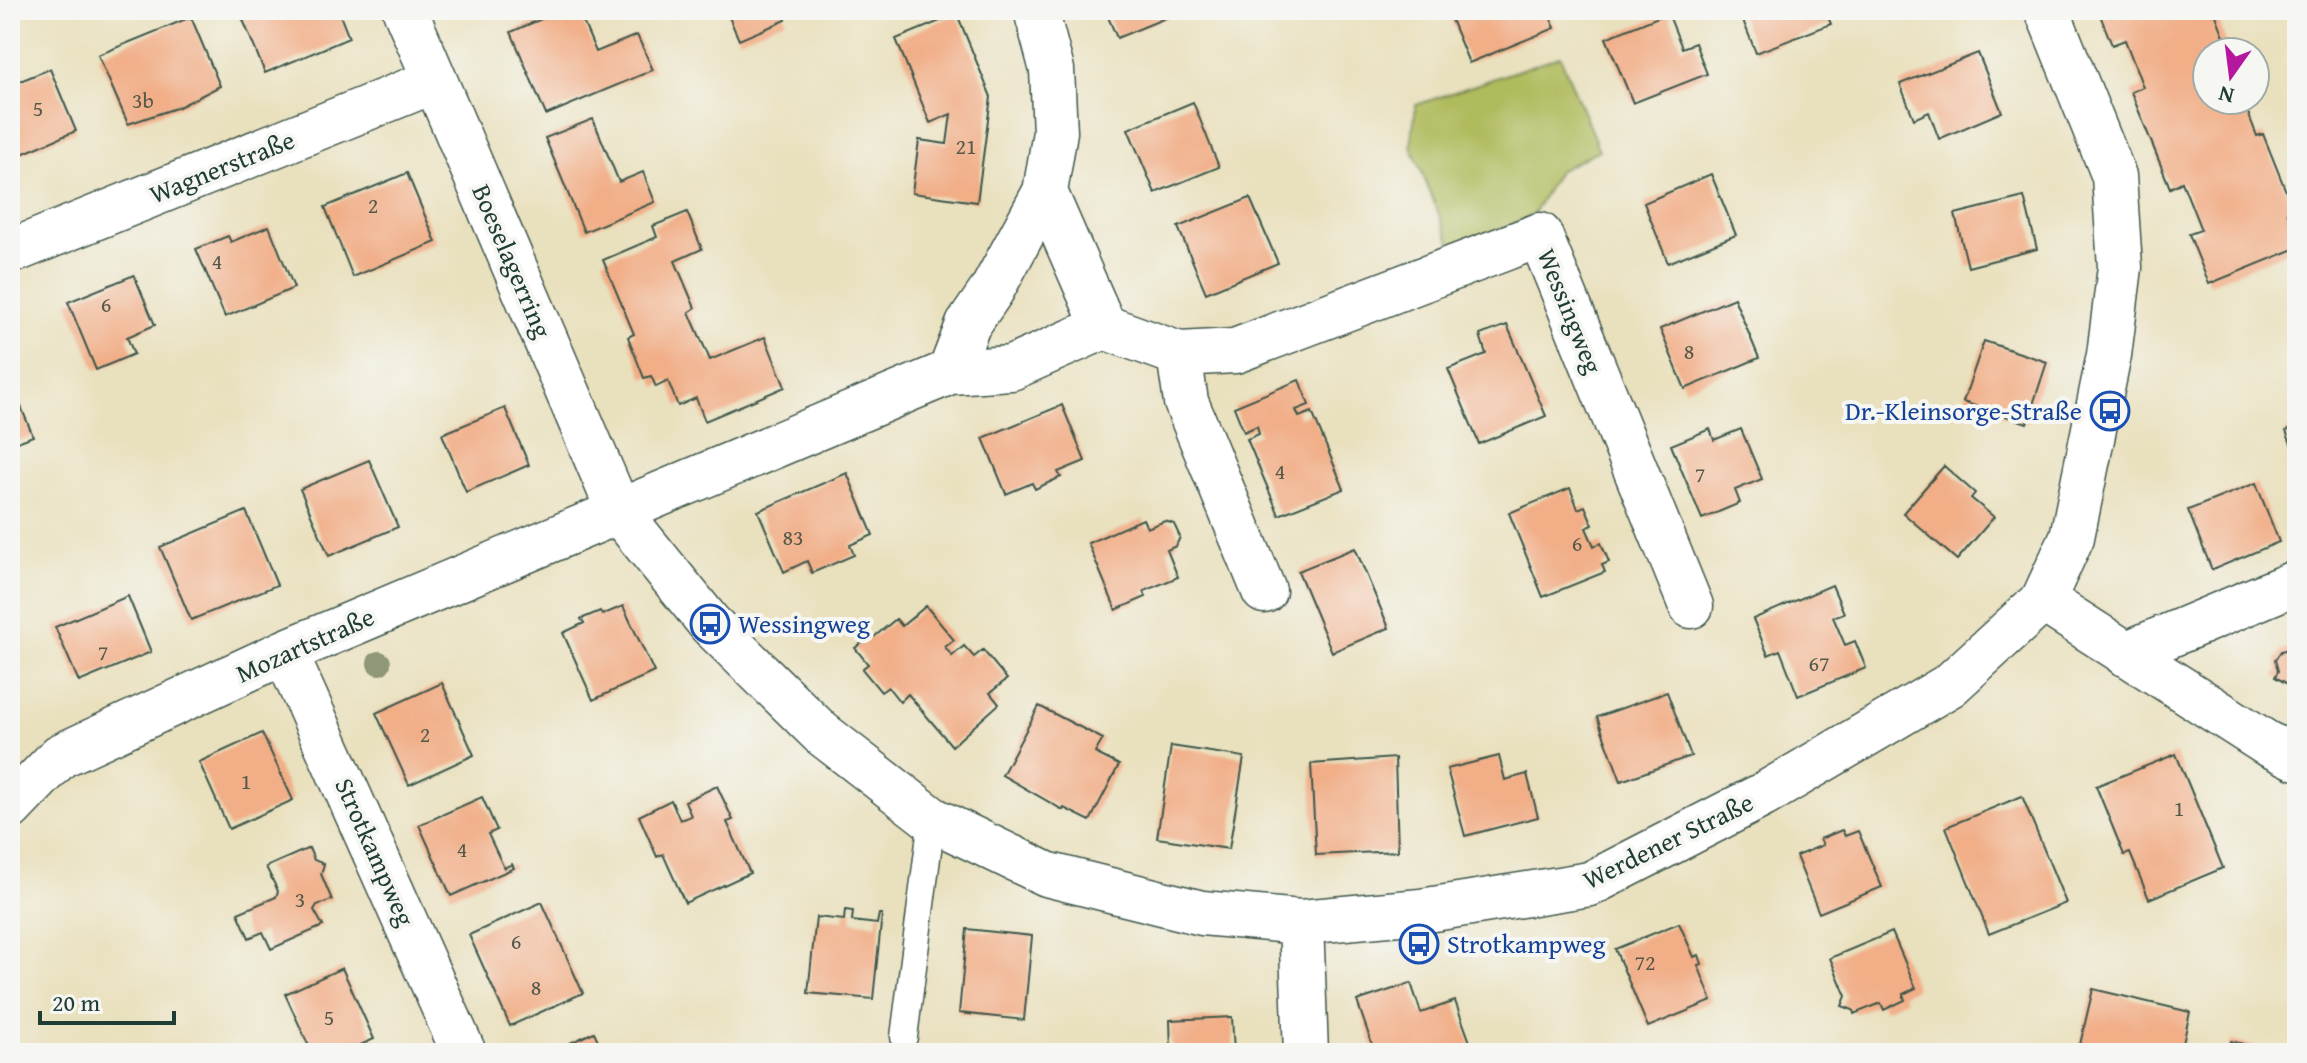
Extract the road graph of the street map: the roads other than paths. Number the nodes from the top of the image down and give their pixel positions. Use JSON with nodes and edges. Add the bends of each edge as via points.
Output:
{"nodes":[{"id":1,"x":405,"y":10,"type":"edge"},
{"id":2,"x":1036,"y":10,"type":"edge"},
{"id":3,"x":2047,"y":10,"type":"edge"},
{"id":4,"x":434,"y":81,"type":"junction"},
{"id":5,"x":1045,"y":192,"type":"junction"},
{"id":6,"x":10,"y":252,"type":"edge"},
{"id":7,"x":1104,"y":327,"type":"junction"},
{"id":8,"x":1179,"y":354,"type":"junction"},
{"id":9,"x":950,"y":372,"type":"junction"},
{"id":10,"x":619,"y":512,"type":"junction"},
{"id":11,"x":2297,"y":582,"type":"edge"},
{"id":12,"x":1264,"y":591,"type":"dead end"},
{"id":13,"x":2043,"y":600,"type":"junction"},
{"id":14,"x":1691,"y":606,"type":"dead end"},
{"id":15,"x":285,"y":652,"type":"junction"},
{"id":16,"x":2125,"y":654,"type":"junction"},
{"id":17,"x":2297,"y":758,"type":"edge"},
{"id":18,"x":10,"y":808,"type":"edge"},
{"id":19,"x":932,"y":819,"type":"junction"},
{"id":20,"x":1301,"y":922,"type":"junction"},
{"id":21,"x":904,"y":1037,"type":"dead end"},
{"id":22,"x":464,"y":1053,"type":"edge"},
{"id":23,"x":1306,"y":1053,"type":"edge"}],
"edges":[{"from":1,"to":4,"type":"street","name":"Boeselagerring"},
{"from":2,"to":5,"type":"street","via":[[1053,86],[1055,132]]},
{"from":3,"to":13,"type":"street","name":"Werdener Straße","via":[[2114,176],[2120,267],[2109,355],[2072,537]]},
{"from":4,"to":6,"type":"street","name":"Wagnerstraße"},
{"from":4,"to":10,"type":"street","name":"Boeselagerring"},
{"from":5,"to":7,"type":"street"},
{"from":5,"to":9,"type":"street","via":[[968,325]]},
{"from":7,"to":8,"type":"street","name":"Wessingweg"},
{"from":7,"to":9,"type":"street","via":[[1011,368]]},
{"from":8,"to":12,"type":"street","via":[[1186,402]]},
{"from":8,"to":14,"type":"street","name":"Wessingweg","via":[[1235,351],[1540,235]]},
{"from":9,"to":10,"type":"street"},
{"from":10,"to":15,"type":"street","name":"Mozartstraße"},
{"from":10,"to":19,"type":"street","name":"Werdener Straße","via":[[710,624],[821,733]]},
{"from":11,"to":16,"type":"street"},
{"from":13,"to":16,"type":"street"},
{"from":13,"to":20,"type":"street","name":"Werdener Straße","via":[[1950,685],[1763,795],[1590,884],[1421,911]]},
{"from":15,"to":18,"type":"street","name":"Mozartstraße","via":[[60,756]]},
{"from":15,"to":22,"type":"street","name":"Strotkampweg"},
{"from":16,"to":17,"type":"street"},
{"from":19,"to":20,"type":"street","name":"Werdener Straße","via":[[1046,874],[1202,913]]},
{"from":19,"to":21,"type":"lane"},
{"from":20,"to":23,"type":"street"}]}
